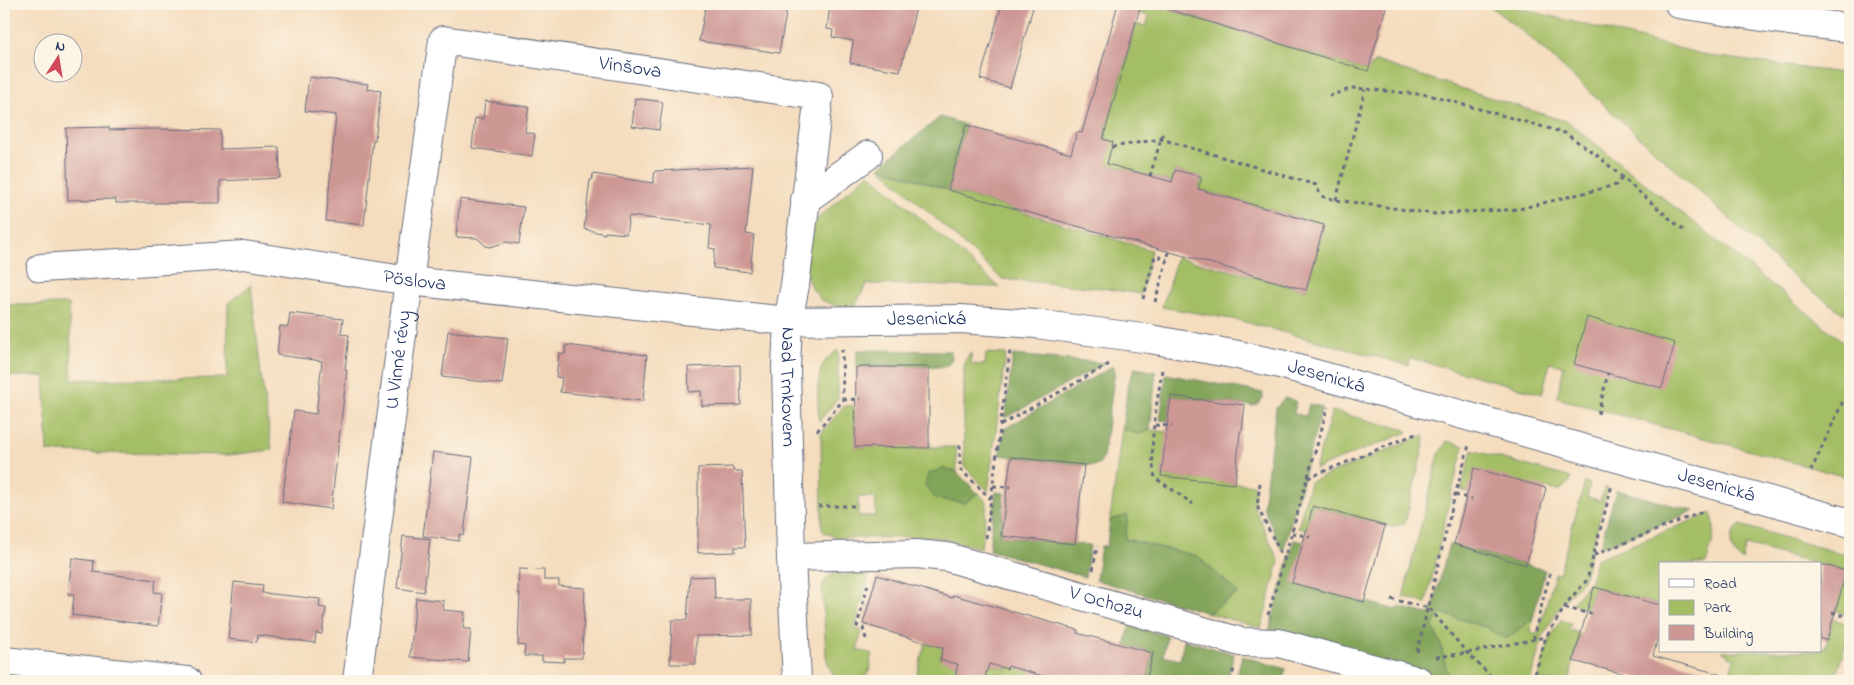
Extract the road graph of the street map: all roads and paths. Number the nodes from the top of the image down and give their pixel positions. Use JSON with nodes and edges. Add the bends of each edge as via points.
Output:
{"nodes":[{"id":1,"x":1679,"y":4,"type":"edge"},
{"id":2,"x":1850,"y":28,"type":"edge"},
{"id":3,"x":443,"y":40,"type":"joint"},
{"id":4,"x":1365,"y":90,"type":"junction"},
{"id":5,"x":819,"y":96,"type":"joint"},
{"id":6,"x":1330,"y":96,"type":"dead end"},
{"id":7,"x":1163,"y":132,"type":"dead end"},
{"id":8,"x":1161,"y":140,"type":"junction"},
{"id":9,"x":1112,"y":147,"type":"dead end"},
{"id":10,"x":868,"y":155,"type":"dead end"},
{"id":11,"x":1150,"y":176,"type":"dead end"},
{"id":12,"x":1622,"y":177,"type":"junction"},
{"id":13,"x":805,"y":200,"type":"junction"},
{"id":14,"x":1336,"y":200,"type":"junction"},
{"id":15,"x":1684,"y":231,"type":"dead end"},
{"id":16,"x":1169,"y":252,"type":"dead end"},
{"id":17,"x":1167,"y":259,"type":"junction"},
{"id":18,"x":41,"y":268,"type":"dead end"},
{"id":19,"x":409,"y":281,"type":"junction"},
{"id":20,"x":1143,"y":299,"type":"dead end"},
{"id":21,"x":1155,"y":302,"type":"dead end"},
{"id":22,"x":788,"y":321,"type":"junction"},
{"id":23,"x":842,"y":344,"type":"dead end"},
{"id":24,"x":1010,"y":349,"type":"dead end"},
{"id":25,"x":1112,"y":362,"type":"dead end"},
{"id":26,"x":1162,"y":367,"type":"dead end"},
{"id":27,"x":1608,"y":373,"type":"dead end"},
{"id":28,"x":1850,"y":386,"type":"edge"},
{"id":29,"x":860,"y":399,"type":"dead end"},
{"id":30,"x":843,"y":400,"type":"junction"},
{"id":31,"x":1329,"y":402,"type":"dead end"},
{"id":32,"x":1598,"y":414,"type":"dead end"},
{"id":33,"x":1000,"y":425,"type":"junction"},
{"id":34,"x":1155,"y":425,"type":"junction"},
{"id":35,"x":1172,"y":426,"type":"dead end"},
{"id":36,"x":1423,"y":431,"type":"dead end"},
{"id":37,"x":813,"y":436,"type":"dead end"},
{"id":38,"x":1470,"y":443,"type":"dead end"},
{"id":39,"x":960,"y":445,"type":"dead end"},
{"id":40,"x":1811,"y":471,"type":"dead end"},
{"id":41,"x":1308,"y":478,"type":"junction"},
{"id":42,"x":1260,"y":482,"type":"dead end"},
{"id":43,"x":1613,"y":483,"type":"dead end"},
{"id":44,"x":993,"y":486,"type":"junction"},
{"id":45,"x":1011,"y":487,"type":"dead end"},
{"id":46,"x":1455,"y":495,"type":"junction"},
{"id":47,"x":1472,"y":498,"type":"dead end"},
{"id":48,"x":991,"y":499,"type":"junction"},
{"id":49,"x":1193,"y":504,"type":"dead end"},
{"id":50,"x":815,"y":506,"type":"dead end"},
{"id":51,"x":858,"y":506,"type":"dead end"},
{"id":52,"x":1708,"y":510,"type":"dead end"},
{"id":53,"x":1850,"y":523,"type":"edge"},
{"id":54,"x":1292,"y":533,"type":"junction"},
{"id":55,"x":1310,"y":537,"type":"dead end"},
{"id":56,"x":986,"y":538,"type":"dead end"},
{"id":57,"x":1097,"y":546,"type":"dead end"},
{"id":58,"x":1594,"y":555,"type":"junction"},
{"id":59,"x":791,"y":557,"type":"junction"},
{"id":60,"x":1284,"y":560,"type":"junction"},
{"id":61,"x":1550,"y":570,"type":"dead end"},
{"id":62,"x":1091,"y":579,"type":"dead end"},
{"id":63,"x":868,"y":583,"type":"dead end"},
{"id":64,"x":1391,"y":599,"type":"dead end"},
{"id":65,"x":1429,"y":608,"type":"junction"},
{"id":66,"x":1565,"y":608,"type":"junction"},
{"id":67,"x":1832,"y":612,"type":"dead end"},
{"id":68,"x":1592,"y":614,"type":"dead end"},
{"id":69,"x":1850,"y":618,"type":"edge"},
{"id":70,"x":1266,"y":621,"type":"dead end"},
{"id":71,"x":1546,"y":637,"type":"junction"},
{"id":72,"x":866,"y":639,"type":"dead end"},
{"id":73,"x":1534,"y":639,"type":"junction"},
{"id":74,"x":1468,"y":652,"type":"junction"},
{"id":75,"x":4,"y":660,"type":"edge"},
{"id":76,"x":1421,"y":668,"type":"edge"},
{"id":77,"x":187,"y":681,"type":"edge"},
{"id":78,"x":357,"y":681,"type":"edge"},
{"id":79,"x":797,"y":681,"type":"edge"},
{"id":80,"x":1496,"y":681,"type":"edge"},
{"id":81,"x":1533,"y":681,"type":"edge"}],
"edges":[{"from":1,"to":2,"type":"main road"},
{"from":3,"to":5,"type":"main road","name":"Vinšova"},
{"from":3,"to":19,"type":"main road","name":"U Vinné révy"},
{"from":4,"to":6,"type":"path","via":[[1353,88]]},
{"from":4,"to":12,"type":"path","via":[[1429,95],[1565,133]]},
{"from":4,"to":14,"type":"path"},
{"from":5,"to":13,"type":"main road","name":"Nad Trnkovem"},
{"from":7,"to":8,"type":"path"},
{"from":8,"to":9,"type":"path"},
{"from":8,"to":11,"type":"path"},
{"from":8,"to":14,"type":"path","via":[[1316,185],[1321,196]]},
{"from":10,"to":13,"type":"main road"},
{"from":12,"to":14,"type":"path","via":[[1616,185],[1519,209],[1435,214]]},
{"from":12,"to":15,"type":"path"},
{"from":13,"to":22,"type":"main road","name":"Nad Trnkovem"},
{"from":16,"to":17,"type":"path"},
{"from":17,"to":20,"type":"path","via":[[1155,256]]},
{"from":17,"to":21,"type":"path"},
{"from":18,"to":19,"type":"main road","name":"Pöslova","via":[[244,255]]},
{"from":19,"to":22,"type":"main road","name":"Pöslova"},
{"from":19,"to":78,"type":"main road","name":"U Vinné révy"},
{"from":22,"to":53,"type":"main road","name":"Jesenická","via":[[960,319],[1143,338],[1233,354],[1280,364]]},
{"from":22,"to":59,"type":"main road","name":"Nad Trnkovem","via":[[786,368]]},
{"from":23,"to":30,"type":"path"},
{"from":24,"to":33,"type":"path"},
{"from":25,"to":33,"type":"path"},
{"from":26,"to":34,"type":"path"},
{"from":27,"to":32,"type":"path"},
{"from":28,"to":40,"type":"path"},
{"from":29,"to":30,"type":"path"},
{"from":30,"to":37,"type":"path"},
{"from":31,"to":41,"type":"path"},
{"from":33,"to":44,"type":"path"},
{"from":34,"to":35,"type":"path"},
{"from":34,"to":49,"type":"path","via":[[1152,464],[1155,478]]},
{"from":36,"to":41,"type":"path"},
{"from":38,"to":46,"type":"path"},
{"from":39,"to":48,"type":"path","via":[[960,469]]},
{"from":41,"to":54,"type":"path"},
{"from":42,"to":60,"type":"path","via":[[1257,506]]},
{"from":43,"to":58,"type":"path"},
{"from":44,"to":45,"type":"path"},
{"from":44,"to":48,"type":"path"},
{"from":46,"to":47,"type":"path"},
{"from":46,"to":65,"type":"path"},
{"from":48,"to":56,"type":"path"},
{"from":50,"to":51,"type":"path"},
{"from":52,"to":58,"type":"path"},
{"from":54,"to":55,"type":"path"},
{"from":54,"to":60,"type":"path"},
{"from":57,"to":62,"type":"path"},
{"from":58,"to":66,"type":"path","via":[[1586,580]]},
{"from":59,"to":76,"type":"main road","name":"V Ochozu","via":[[916,554],[947,557],[1241,642],[1279,643]]},
{"from":59,"to":79,"type":"main road","name":"Nad Trnkovem"},
{"from":60,"to":70,"type":"path"},
{"from":61,"to":73,"type":"path"},
{"from":63,"to":72,"type":"path","via":[[857,626],[862,628]]},
{"from":64,"to":65,"type":"path"},
{"from":65,"to":74,"type":"path"},
{"from":65,"to":76,"type":"path"},
{"from":66,"to":68,"type":"path"},
{"from":66,"to":71,"type":"path"},
{"from":67,"to":69,"type":"path"},
{"from":71,"to":73,"type":"path"},
{"from":71,"to":81,"type":"path"},
{"from":73,"to":74,"type":"path"},
{"from":74,"to":76,"type":"path","via":[[1437,656]]},
{"from":74,"to":80,"type":"path"},
{"from":75,"to":77,"type":"main road"}]}
